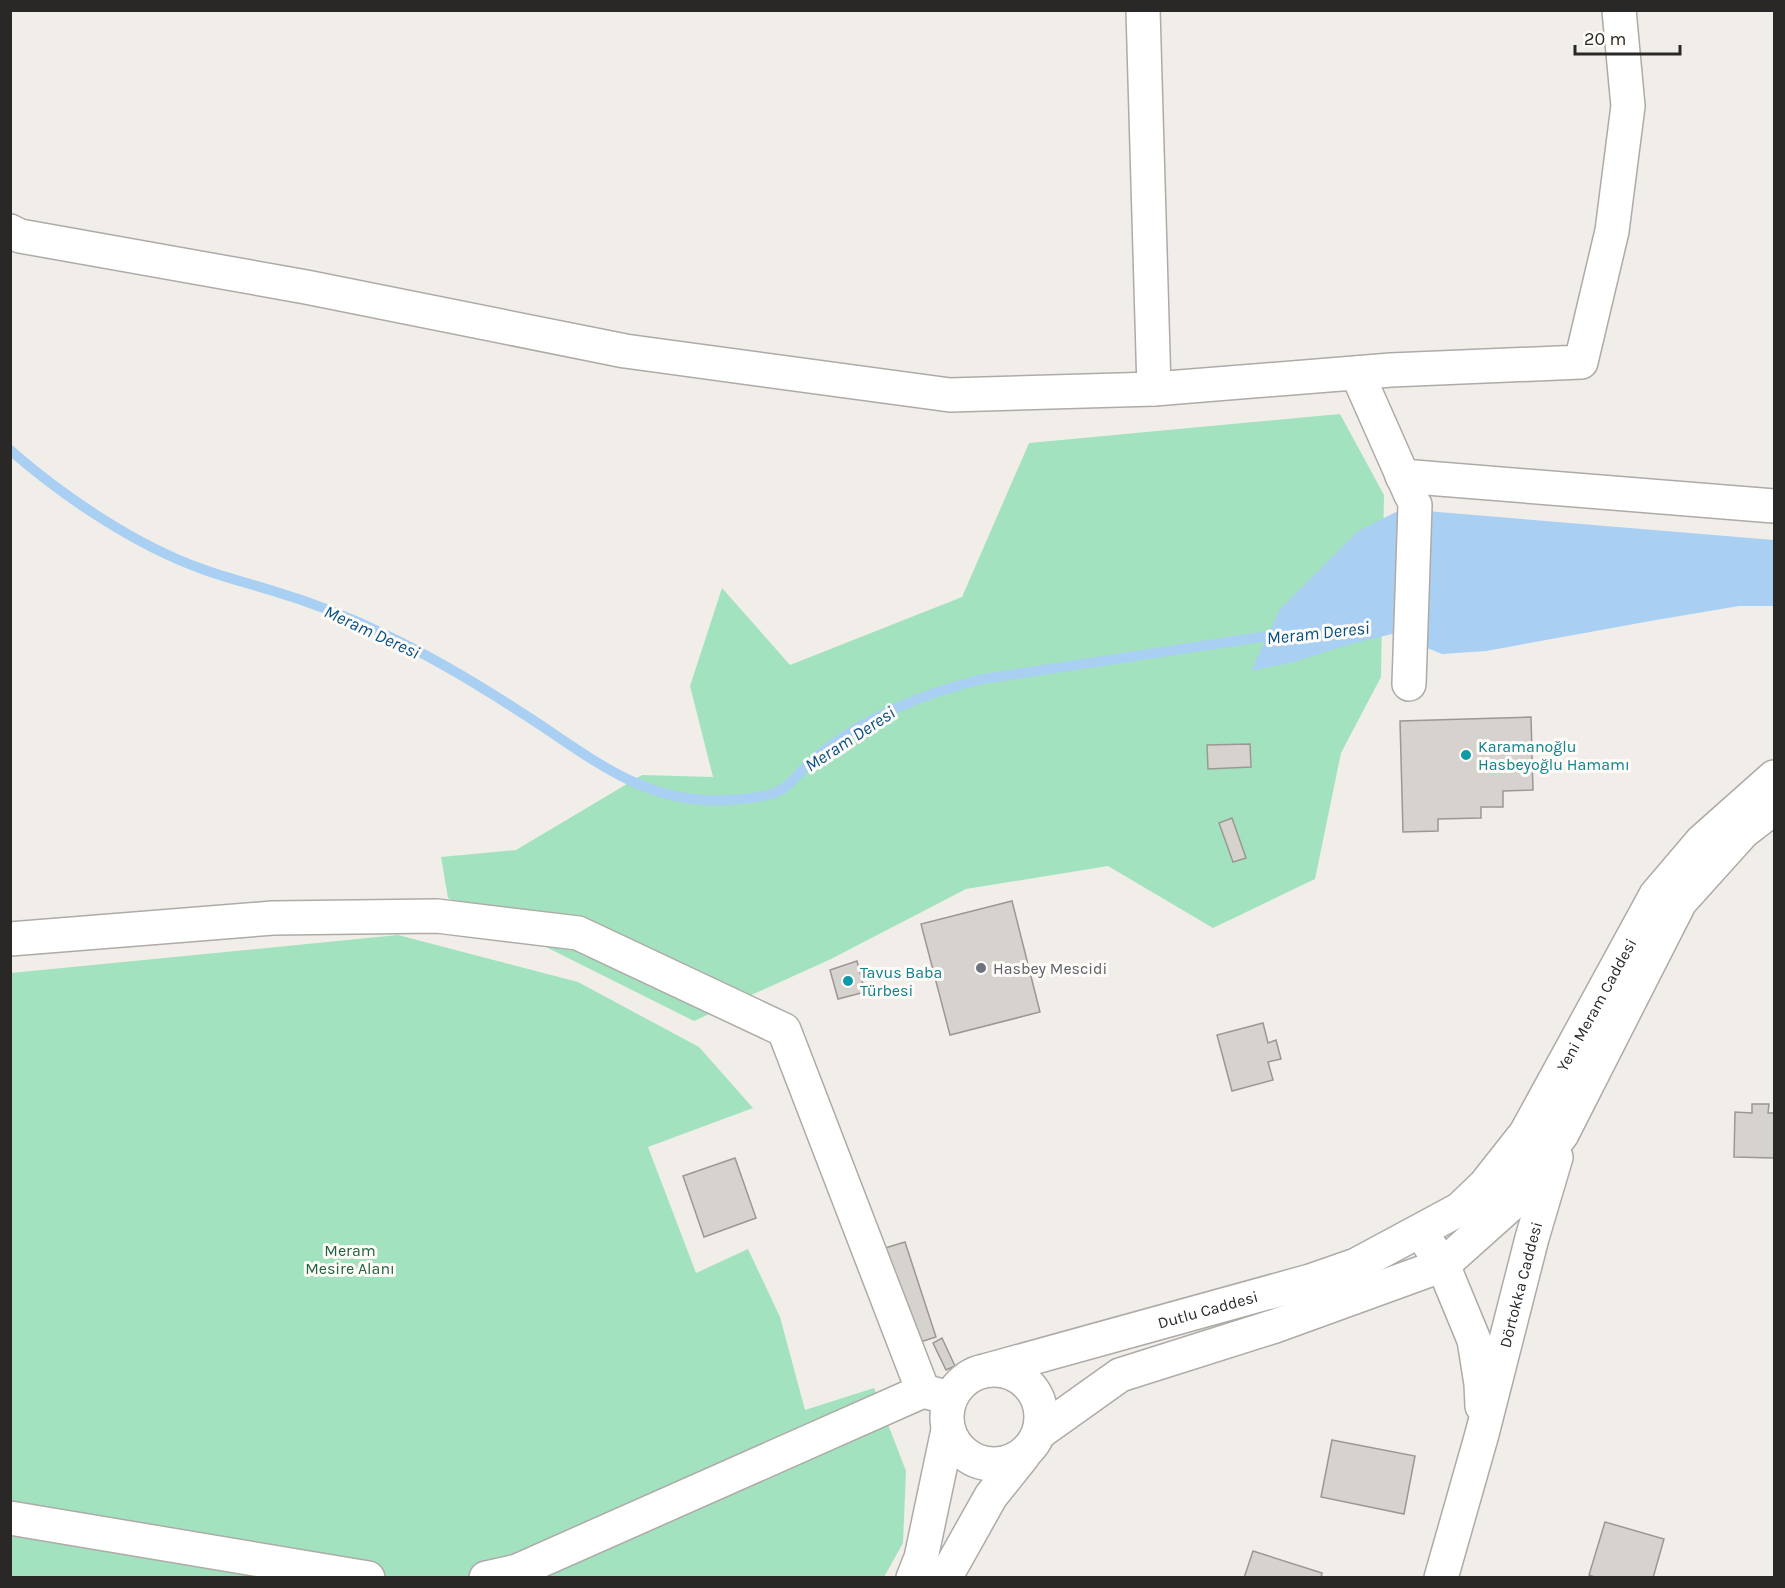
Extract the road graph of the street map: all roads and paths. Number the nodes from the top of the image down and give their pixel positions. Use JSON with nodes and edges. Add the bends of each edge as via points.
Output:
{"nodes":[{"id":1,"x":1143,"y":10,"type":"edge"},
{"id":2,"x":1619,"y":10,"type":"edge"},
{"id":3,"x":10,"y":231,"type":"edge"},
{"id":4,"x":1357,"y":373,"type":"junction"},
{"id":5,"x":1154,"y":389,"type":"junction"},
{"id":6,"x":1402,"y":476,"type":"junction"},
{"id":7,"x":1774,"y":506,"type":"edge"},
{"id":8,"x":1409,"y":684,"type":"dead end"},
{"id":9,"x":1774,"y":777,"type":"edge"},
{"id":10,"x":1774,"y":808,"type":"edge"},
{"id":11,"x":10,"y":939,"type":"edge"},
{"id":12,"x":1562,"y":1134,"type":"junction"},
{"id":13,"x":1420,"y":1230,"type":"junction"},
{"id":14,"x":1443,"y":1265,"type":"junction"},
{"id":15,"x":988,"y":1370,"type":"junction"},
{"id":16,"x":941,"y":1406,"type":"junction"},
{"id":17,"x":1482,"y":1434,"type":"junction"},
{"id":18,"x":1031,"y":1444,"type":"junction"},
{"id":19,"x":10,"y":1518,"type":"edge"},
{"id":20,"x":368,"y":1578,"type":"edge"},
{"id":21,"x":486,"y":1578,"type":"edge"},
{"id":22,"x":913,"y":1578,"type":"edge"},
{"id":23,"x":945,"y":1578,"type":"edge"},
{"id":24,"x":1441,"y":1578,"type":"edge"}],
"edges":[{"from":1,"to":5,"type":"street"},
{"from":2,"to":4,"type":"street","via":[[1628,106],[1612,231],[1581,362]]},
{"from":3,"to":5,"type":"street","via":[[625,351],[950,395]]},
{"from":4,"to":5,"type":"street"},
{"from":4,"to":6,"type":"street"},
{"from":6,"to":7,"type":"street"},
{"from":6,"to":8,"type":"street","via":[[1415,505]]},
{"from":9,"to":13,"type":"street","name":"Yeni Meram Caddesi","via":[[1702,841],[1656,895],[1527,1133],[1460,1209]]},
{"from":10,"to":12,"type":"street","name":"Yeni Meram Caddesi","via":[[1743,832],[1680,902]]},
{"from":11,"to":16,"type":"street","via":[[273,918],[437,916],[578,933],[784,1029]]},
{"from":12,"to":14,"type":"street","name":"Yeni Meram Caddesi","via":[[1510,1204]]},
{"from":12,"to":17,"type":"street","name":"Dörtokka Caddesi"},
{"from":13,"to":14,"type":"street","name":"Dörtokka Caddesi"},
{"from":13,"to":15,"type":"street","name":"Dutlu Caddesi","via":[[1356,1265],[1310,1281]]},
{"from":14,"to":17,"type":"street","name":"Dörtokka Caddesi","via":[[1474,1340],[1481,1384]]},
{"from":14,"to":18,"type":"street","name":"Dutlu Caddesi","via":[[1275,1326],[1120,1375]]},
{"from":15,"to":16,"type":"street","via":[[972,1375]]},
{"from":15,"to":18,"type":"street","via":[[1004,1370],[1032,1387],[1042,1417]]},
{"from":16,"to":18,"type":"street","via":[[955,1444],[979,1462],[1009,1463]]},
{"from":16,"to":21,"type":"street","via":[[517,1571]]},
{"from":16,"to":22,"type":"street","via":[[921,1558]]},
{"from":17,"to":24,"type":"street","name":"Dörtokka Caddesi"},
{"from":18,"to":23,"type":"street","name":"Dutlu Caddesi","via":[[991,1496]]},
{"from":19,"to":20,"type":"street"}]}
